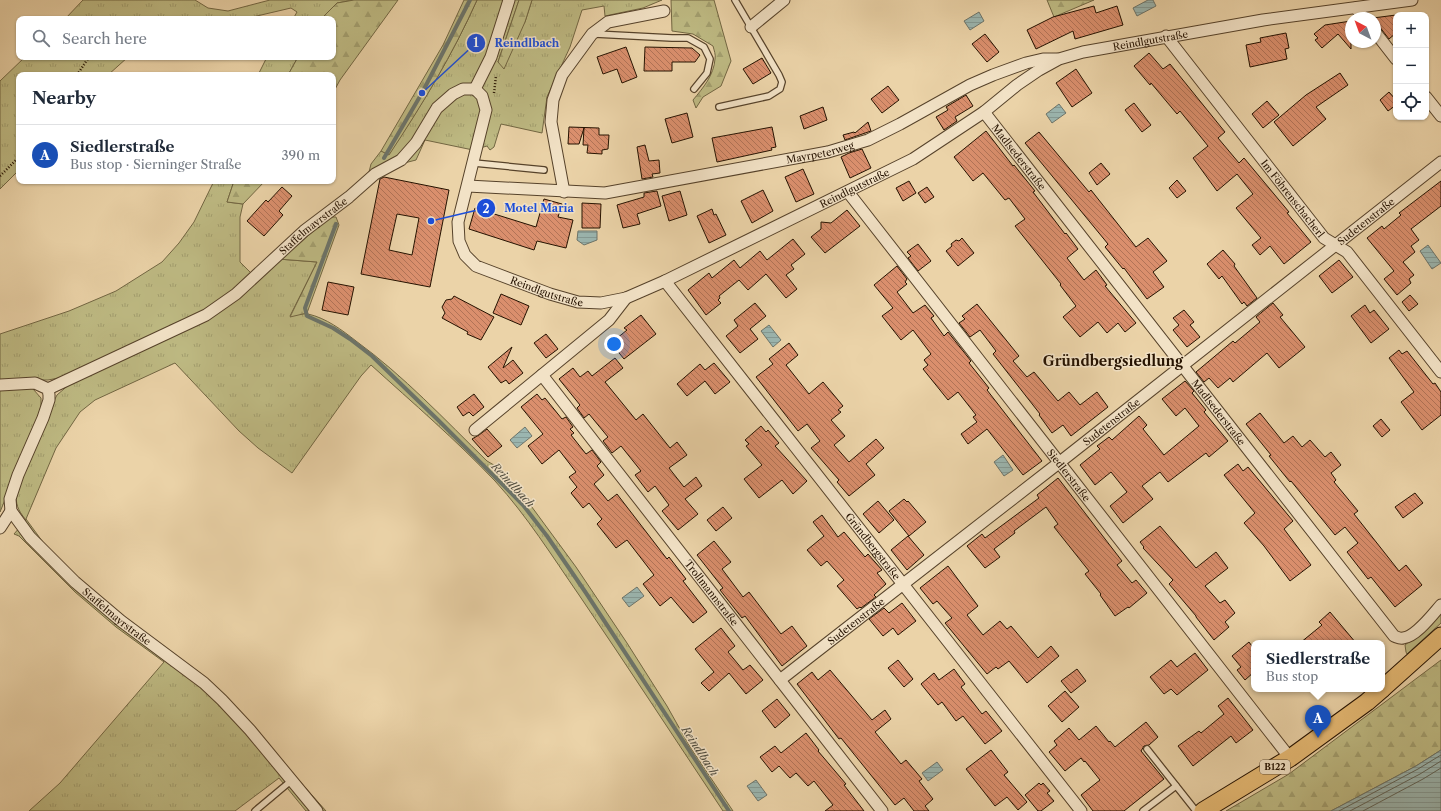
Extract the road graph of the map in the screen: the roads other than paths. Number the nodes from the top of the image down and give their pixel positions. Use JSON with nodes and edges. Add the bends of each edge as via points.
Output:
{"nodes":[{"id":1,"x":509,"y":0,"type":"edge"},
{"id":2,"x":735,"y":0,"type":"edge"},
{"id":3,"x":784,"y":0,"type":"edge"},
{"id":4,"x":1412,"y":0,"type":"edge"},
{"id":5,"x":1356,"y":8,"type":"junction"},
{"id":6,"x":664,"y":11,"type":"dead end"},
{"id":7,"x":1359,"y":12,"type":"edge"},
{"id":8,"x":751,"y":27,"type":"junction"},
{"id":9,"x":592,"y":34,"type":"junction"},
{"id":10,"x":1166,"y":36,"type":"junction"},
{"id":11,"x":1381,"y":40,"type":"edge"},
{"id":12,"x":1393,"y":55,"type":"edge"},
{"id":13,"x":1059,"y":59,"type":"junction"},
{"id":14,"x":476,"y":89,"type":"junction"},
{"id":15,"x":694,"y":89,"type":"dead end"},
{"id":16,"x":1429,"y":101,"type":"edge"},
{"id":17,"x":719,"y":107,"type":"dead end"},
{"id":18,"x":984,"y":112,"type":"junction"},
{"id":19,"x":1441,"y":116,"type":"edge"},
{"id":20,"x":1441,"y":162,"type":"edge"},
{"id":21,"x":474,"y":163,"type":"junction"},
{"id":22,"x":544,"y":170,"type":"dead end"},
{"id":23,"x":468,"y":186,"type":"junction"},
{"id":24,"x":564,"y":192,"type":"junction"},
{"id":25,"x":848,"y":192,"type":"junction"},
{"id":26,"x":1336,"y":244,"type":"junction"},
{"id":27,"x":666,"y":280,"type":"junction"},
{"id":28,"x":626,"y":298,"type":"junction"},
{"id":29,"x":1183,"y":365,"type":"junction"},
{"id":30,"x":1441,"y":372,"type":"edge"},
{"id":31,"x":542,"y":375,"type":"junction"},
{"id":32,"x":0,"y":385,"type":"edge"},
{"id":33,"x":48,"y":389,"type":"junction"},
{"id":34,"x":475,"y":430,"type":"dead end"},
{"id":35,"x":1060,"y":462,"type":"junction"},
{"id":36,"x":10,"y":511,"type":"junction"},
{"id":37,"x":0,"y":528,"type":"edge"},
{"id":38,"x":904,"y":585,"type":"junction"},
{"id":39,"x":1441,"y":605,"type":"edge"},
{"id":40,"x":1441,"y":636,"type":"edge"},
{"id":41,"x":780,"y":680,"type":"junction"},
{"id":42,"x":1385,"y":686,"type":"edge"},
{"id":43,"x":1379,"y":692,"type":"edge"},
{"id":44,"x":1147,"y":749,"type":"dead end"},
{"id":45,"x":1290,"y":758,"type":"junction"},
{"id":46,"x":292,"y":780,"type":"junction"},
{"id":47,"x":1176,"y":786,"type":"junction"},
{"id":48,"x":255,"y":811,"type":"edge"},
{"id":49,"x":317,"y":811,"type":"edge"},
{"id":50,"x":882,"y":811,"type":"edge"},
{"id":51,"x":1081,"y":811,"type":"edge"},
{"id":52,"x":1143,"y":811,"type":"edge"},
{"id":53,"x":1196,"y":811,"type":"edge"},
{"id":54,"x":1204,"y":811,"type":"edge"}],
"edges":[{"from":1,"to":14,"type":"street","via":[[491,57]]},
{"from":2,"to":8,"type":"lane"},
{"from":3,"to":8,"type":"street"},
{"from":4,"to":5,"type":"street","name":"Reindlgutstraße"},
{"from":5,"to":7,"type":"street"},
{"from":5,"to":10,"type":"street","name":"Reindlgutstraße"},
{"from":6,"to":9,"type":"street","via":[[608,22]]},
{"from":8,"to":17,"type":"lane","via":[[779,75],[782,82],[780,89],[769,96]]},
{"from":9,"to":15,"type":"lane","via":[[688,38],[704,47],[710,59],[707,73]]},
{"from":9,"to":24,"type":"street","via":[[562,75],[553,100],[551,122]]},
{"from":10,"to":13,"type":"street","name":"Reindlgutstraße"},
{"from":10,"to":26,"type":"street","name":"Im Föhrenschacherl","via":[[1324,238]]},
{"from":11,"to":12,"type":"street"},
{"from":13,"to":18,"type":"street","name":"Reindlgutstraße","via":[[1017,85]]},
{"from":13,"to":24,"type":"street","name":"Mayrpeterweg","via":[[1026,63],[993,75],[868,140],[828,152],[605,193]]},
{"from":14,"to":21,"type":"street","name":"Reindlgutstraße","via":[[482,96],[486,110]]},
{"from":14,"to":33,"type":"street","name":"Staffelmayrstraße","via":[[463,89],[453,94],[437,108],[416,143],[401,160],[376,174],[304,231],[253,279],[219,306],[190,323]]},
{"from":16,"to":19,"type":"street"},
{"from":18,"to":25,"type":"street","name":"Reindlgutstraße","via":[[913,159]]},
{"from":18,"to":29,"type":"street","name":"Madlsederstraße"},
{"from":20,"to":26,"type":"street","name":"Sudetenstraße"},
{"from":21,"to":22,"type":"lane"},
{"from":21,"to":23,"type":"street","name":"Reindlgutstraße"},
{"from":23,"to":24,"type":"street","name":"Mayrpeterweg"},
{"from":23,"to":28,"type":"street","name":"Reindlgutstraße","via":[[458,222],[459,241],[465,256],[476,266],[578,302],[601,303]]},
{"from":25,"to":27,"type":"street","name":"Reindlgutstraße"},
{"from":25,"to":35,"type":"street","name":"Siedlerstraße"},
{"from":26,"to":29,"type":"street","name":"Sudetenstraße"},
{"from":26,"to":30,"type":"street","name":"Im Föhrenschacherl","via":[[1347,252]]},
{"from":27,"to":28,"type":"street","name":"Reindlgutstraße"},
{"from":27,"to":38,"type":"street","name":"Gründbergstraße"},
{"from":28,"to":31,"type":"street","via":[[609,320]]},
{"from":29,"to":35,"type":"street","name":"Sudetenstraße"},
{"from":29,"to":39,"type":"street","name":"Madlsederstraße","via":[[1394,636],[1404,638],[1418,630]]},
{"from":31,"to":34,"type":"street"},
{"from":31,"to":41,"type":"street","name":"Trollmannstraße"},
{"from":32,"to":33,"type":"street","via":[[35,383]]},
{"from":33,"to":36,"type":"street","via":[[49,400],[18,475],[10,499]]},
{"from":35,"to":38,"type":"street","name":"Sudetenstraße"},
{"from":35,"to":45,"type":"street","name":"Siedlerstraße"},
{"from":36,"to":37,"type":"street"},
{"from":36,"to":46,"type":"street","name":"Staffelmayrstraße","via":[[30,537],[75,582],[121,621],[209,688],[250,730]]},
{"from":38,"to":41,"type":"street","name":"Sudetenstraße"},
{"from":38,"to":51,"type":"street","name":"Gründbergstraße"},
{"from":40,"to":42,"type":"main road","number":"B122"},
{"from":41,"to":50,"type":"street","name":"Trollmannstraße"},
{"from":43,"to":45,"type":"main road","number":"B122"},
{"from":44,"to":47,"type":"lane"},
{"from":45,"to":54,"type":"main road","number":"B122"},
{"from":46,"to":48,"type":"lane"},
{"from":46,"to":49,"type":"street","name":"Staffelmayrstraße"},
{"from":47,"to":52,"type":"lane"},
{"from":47,"to":53,"type":"lane"}]}
